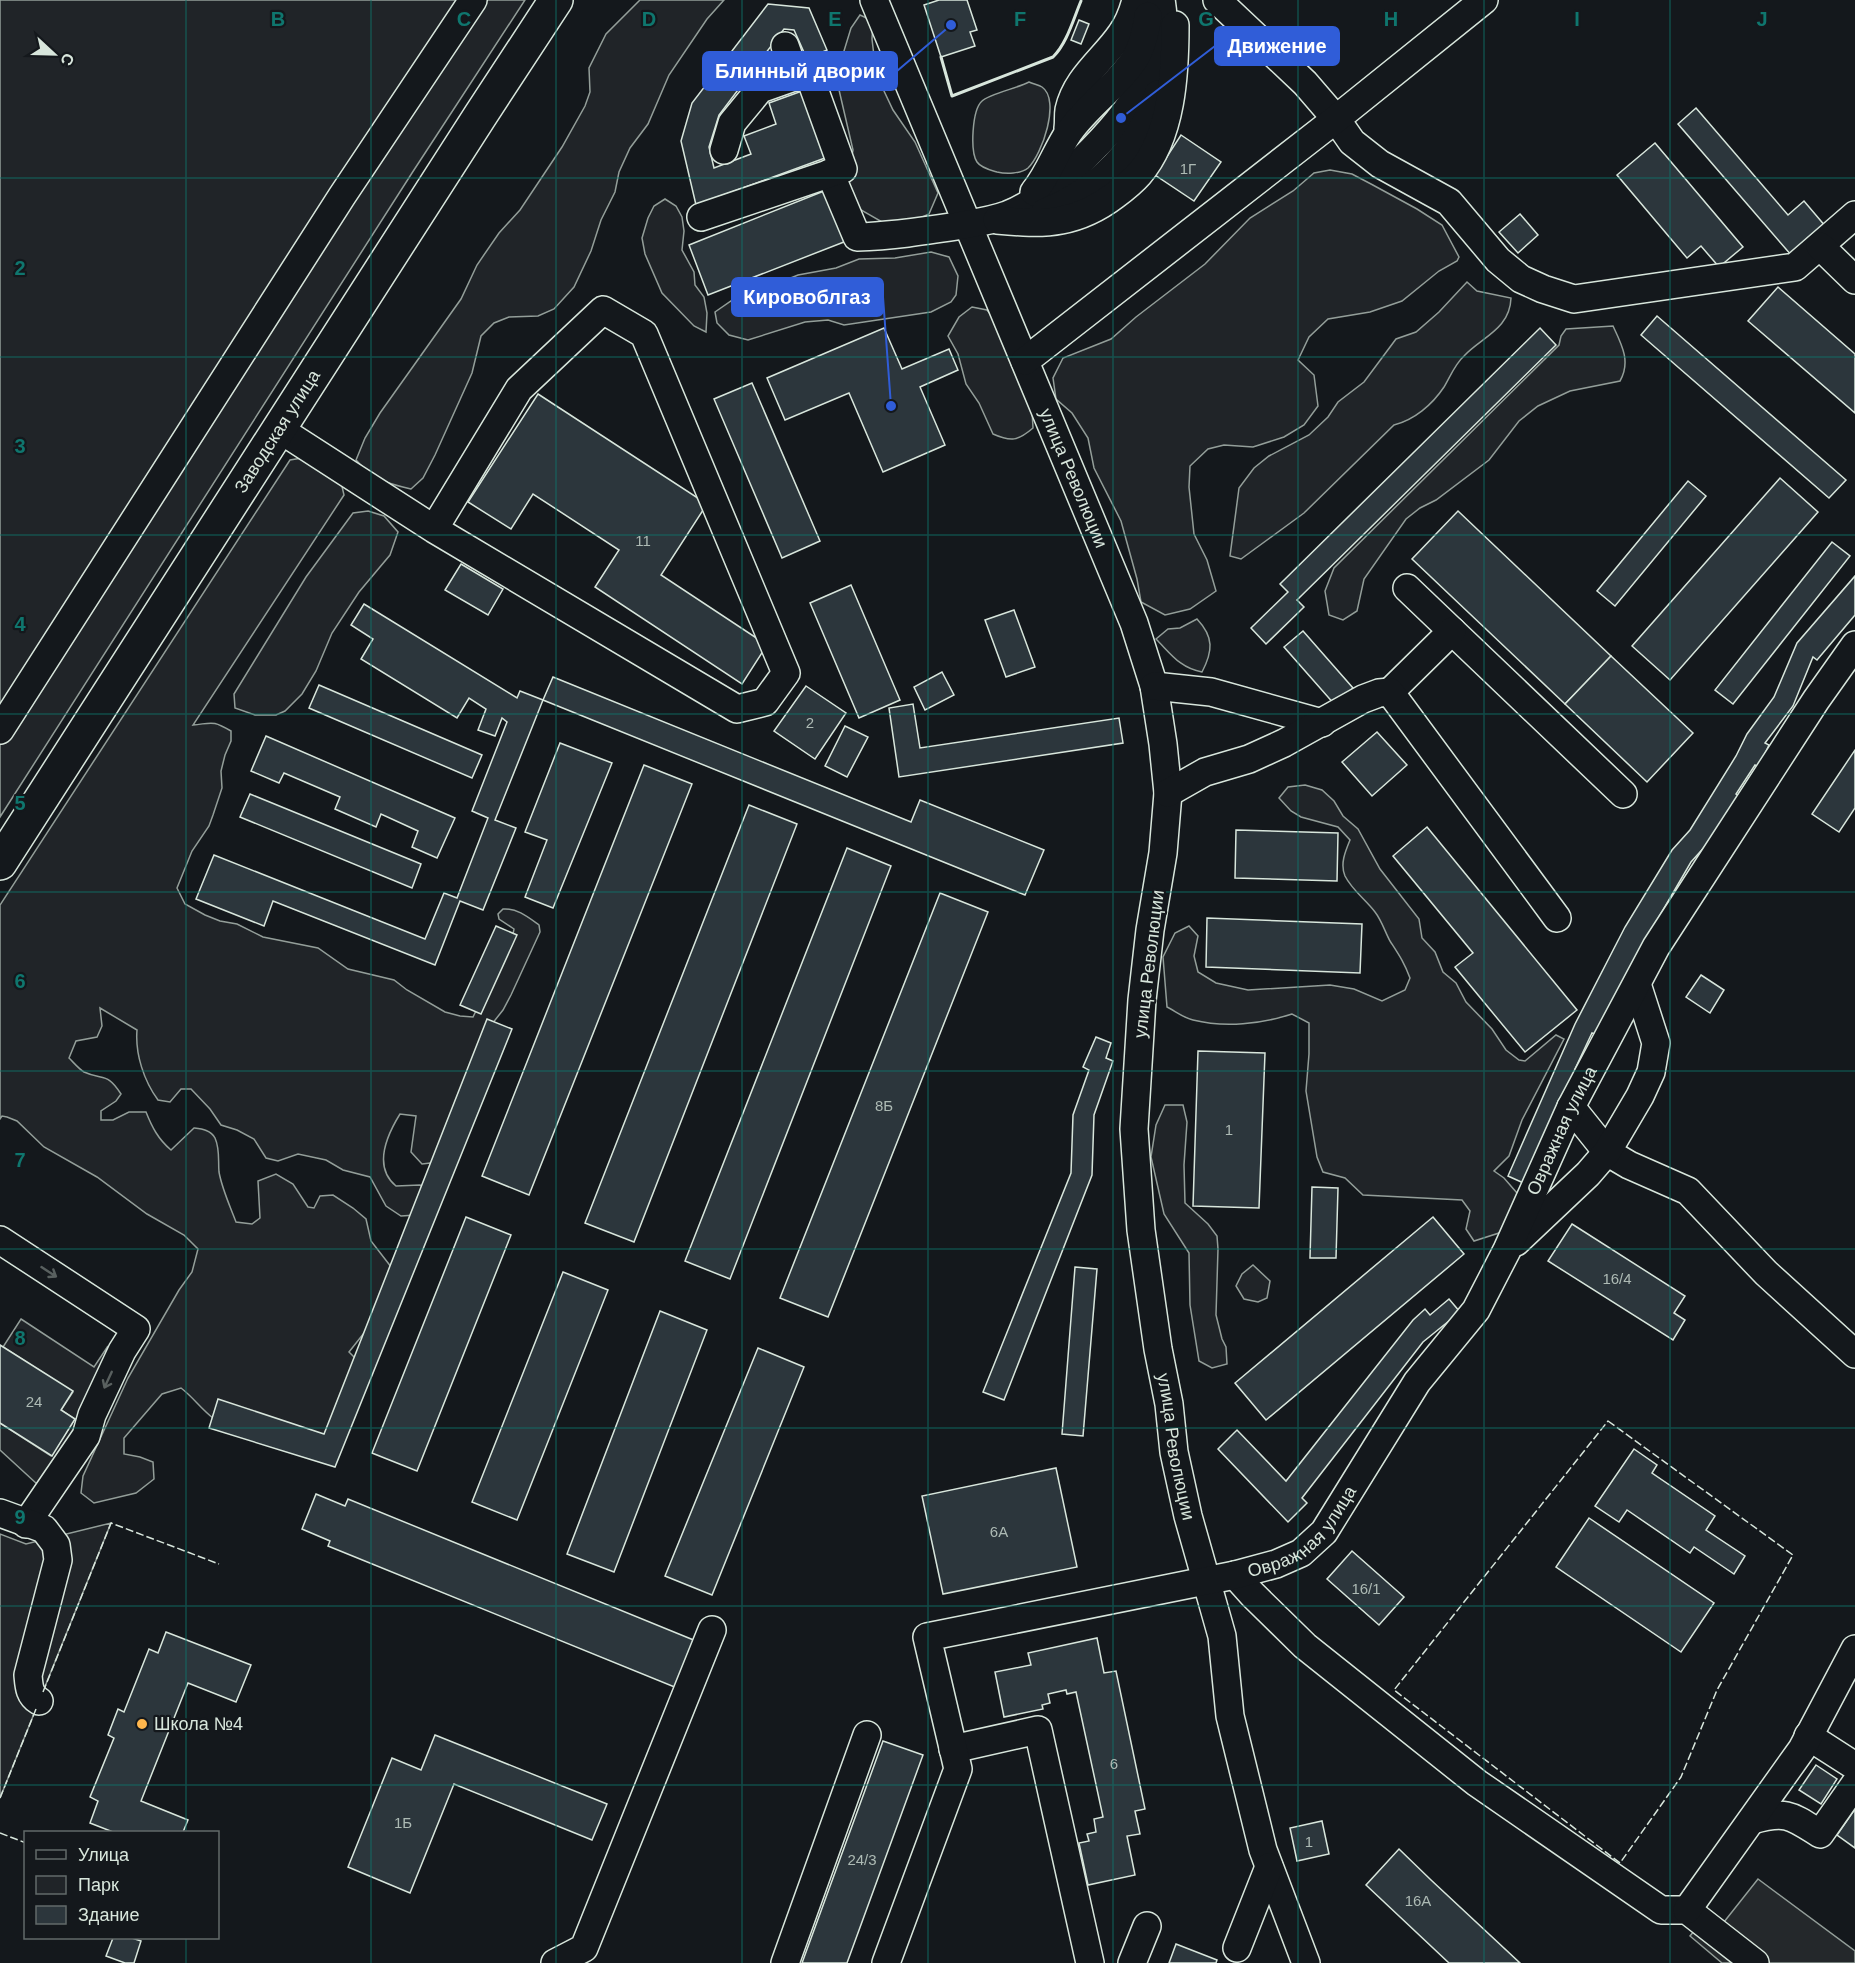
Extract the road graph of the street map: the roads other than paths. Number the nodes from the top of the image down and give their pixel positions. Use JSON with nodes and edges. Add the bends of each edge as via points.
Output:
{"nodes":[{"id":1,"x":473,"y":0,"type":"edge"},
{"id":2,"x":556,"y":0,"type":"edge"},
{"id":3,"x":874,"y":0,"type":"edge"},
{"id":4,"x":1136,"y":0,"type":"edge"},
{"id":5,"x":1151,"y":0,"type":"edge"},
{"id":6,"x":1161,"y":0,"type":"edge"},
{"id":7,"x":1174,"y":0,"type":"edge"},
{"id":8,"x":1217,"y":0,"type":"edge"},
{"id":9,"x":1484,"y":0,"type":"edge"},
{"id":10,"x":785,"y":46,"type":"dead end"},
{"id":11,"x":796,"y":77,"type":"junction"},
{"id":12,"x":1335,"y":119,"type":"junction"},
{"id":13,"x":1068,"y":133,"type":"junction"},
{"id":14,"x":724,"y":150,"type":"dead end"},
{"id":15,"x":830,"y":173,"type":"junction"},
{"id":16,"x":1020,"y":215,"type":"junction"},
{"id":17,"x":1855,"y":215,"type":"edge"},
{"id":18,"x":701,"y":217,"type":"dead end"},
{"id":19,"x":980,"y":222,"type":"junction"},
{"id":20,"x":1820,"y":246,"type":"junction"},
{"id":21,"x":1855,"y":280,"type":"edge"},
{"id":22,"x":1024,"y":360,"type":"junction"},
{"id":23,"x":279,"y":429,"type":"junction"},
{"id":24,"x":434,"y":529,"type":"junction"},
{"id":25,"x":1407,"y":588,"type":"dead end"},
{"id":26,"x":1452,"y":631,"type":"junction"},
{"id":27,"x":1855,"y":645,"type":"edge"},
{"id":28,"x":1154,"y":686,"type":"junction"},
{"id":29,"x":1390,"y":692,"type":"junction"},
{"id":30,"x":1322,"y":723,"type":"junction"},
{"id":31,"x":0,"y":730,"type":"edge"},
{"id":32,"x":1168,"y":793,"type":"junction"},
{"id":33,"x":1623,"y":794,"type":"dead end"},
{"id":34,"x":0,"y":863,"type":"edge"},
{"id":35,"x":1557,"y":918,"type":"dead end"},
{"id":36,"x":1637,"y":984,"type":"junction"},
{"id":37,"x":1571,"y":1107,"type":"junction"},
{"id":38,"x":1607,"y":1152,"type":"junction"},
{"id":39,"x":0,"y":1240,"type":"edge"},
{"id":40,"x":1507,"y":1250,"type":"junction"},
{"id":41,"x":1855,"y":1354,"type":"edge"},
{"id":42,"x":0,"y":1513,"type":"edge"},
{"id":43,"x":26,"y":1524,"type":"junction"},
{"id":44,"x":1235,"y":1575,"type":"junction"},
{"id":45,"x":1207,"y":1581,"type":"junction"},
{"id":46,"x":712,"y":1630,"type":"dead end"},
{"id":47,"x":1855,"y":1649,"type":"edge"},
{"id":48,"x":39,"y":1701,"type":"dead end"},
{"id":49,"x":867,"y":1735,"type":"dead end"},
{"id":50,"x":1808,"y":1736,"type":"junction"},
{"id":51,"x":953,"y":1749,"type":"junction"},
{"id":52,"x":1855,"y":1766,"type":"edge"},
{"id":53,"x":1855,"y":1784,"type":"edge"},
{"id":54,"x":1752,"y":1820,"type":"junction"},
{"id":55,"x":1269,"y":1867,"type":"junction"},
{"id":56,"x":1687,"y":1910,"type":"junction"},
{"id":57,"x":1147,"y":1926,"type":"dead end"},
{"id":58,"x":1237,"y":1948,"type":"dead end"},
{"id":59,"x":555,"y":1963,"type":"edge"},
{"id":60,"x":785,"y":1963,"type":"edge"},
{"id":61,"x":886,"y":1963,"type":"edge"},
{"id":62,"x":1090,"y":1963,"type":"edge"},
{"id":63,"x":1132,"y":1963,"type":"edge"},
{"id":64,"x":1306,"y":1963,"type":"edge"},
{"id":65,"x":1755,"y":1963,"type":"edge"}],
"edges":[{"from":1,"to":31,"type":"street","via":[[342,196]]},
{"from":2,"to":23,"type":"main road","name":"Заводская улица"},
{"from":3,"to":19,"type":"street","name":"улица Революции"},
{"from":4,"to":13,"type":"street","via":[[1121,34],[1097,60],[1076,92],[1069,110]]},
{"from":5,"to":13,"type":"street","via":[[1136,58]]},
{"from":6,"to":16,"type":"street","via":[[1162,34],[1155,60],[1131,105],[1081,161]]},
{"from":7,"to":16,"type":"street","via":[[1175,36],[1142,131],[1116,165],[1090,189],[1065,204]]},
{"from":8,"to":12,"type":"street","via":[[1305,83]]},
{"from":9,"to":12,"type":"street"},
{"from":10,"to":11,"type":"street"},
{"from":11,"to":14,"type":"street","via":[[760,89],[732,123]]},
{"from":11,"to":15,"type":"street","via":[[808,72],[843,169]]},
{"from":12,"to":20,"type":"street","via":[[1352,142],[1380,164],[1449,202],[1498,260],[1521,279],[1574,299],[1795,267]]},
{"from":12,"to":22,"type":"street"},
{"from":13,"to":16,"type":"street"},
{"from":15,"to":18,"type":"street"},
{"from":15,"to":19,"type":"street","via":[[857,237],[902,235]]},
{"from":16,"to":19,"type":"street"},
{"from":17,"to":20,"type":"street"},
{"from":19,"to":22,"type":"street","name":"улица Революции"},
{"from":20,"to":21,"type":"street"},
{"from":22,"to":28,"type":"street","name":"улица Революции","via":[[1134,623]]},
{"from":23,"to":24,"type":"street"},
{"from":23,"to":34,"type":"main road","name":"Заводская улица"},
{"from":24,"to":24,"type":"street","via":[[737,709],[765,702],[786,673],[644,334],[603,310],[519,389]]},
{"from":25,"to":26,"type":"street"},
{"from":26,"to":29,"type":"street"},
{"from":26,"to":33,"type":"street"},
{"from":27,"to":36,"type":"street","name":"Овражная улица","via":[[1692,890]]},
{"from":28,"to":30,"type":"street","via":[[1211,692]]},
{"from":28,"to":32,"type":"street","name":"улица Революции"},
{"from":29,"to":30,"type":"street","via":[[1363,699]]},
{"from":29,"to":35,"type":"street"},
{"from":30,"to":32,"type":"street","via":[[1249,759],[1205,772]]},
{"from":32,"to":45,"type":"street","name":"улица Революции","via":[[1142,1000],[1134,1128],[1141,1230],[1174,1452]]},
{"from":36,"to":37,"type":"street","name":"Овражная улица"},
{"from":36,"to":38,"type":"street","via":[[1656,1043],[1651,1072]]},
{"from":37,"to":38,"type":"street"},
{"from":37,"to":40,"type":"street","name":"Овражная улица"},
{"from":38,"to":40,"type":"street"},
{"from":38,"to":41,"type":"street","via":[[1688,1191],[1766,1273]]},
{"from":39,"to":43,"type":"street","one_way":true,"via":[[136,1329],[92,1415],[87,1436]]},
{"from":40,"to":44,"type":"street","name":"Овражная улица","via":[[1476,1310],[1417,1382],[1324,1532],[1301,1553]]},
{"from":42,"to":43,"type":"street"},
{"from":43,"to":48,"type":"street","via":[[44,1529],[56,1545],[58,1560],[28,1674],[29,1690]]},
{"from":44,"to":45,"type":"street","name":"Овражная улица"},
{"from":44,"to":56,"type":"street","name":"Овражная улица","via":[[1305,1646],[1478,1783],[1661,1910]]},
{"from":45,"to":51,"type":"street","name":"Овражная улица","via":[[927,1637]]},
{"from":45,"to":55,"type":"street","name":"улица Революции","via":[[1222,1636],[1230,1716]]},
{"from":46,"to":59,"type":"street","via":[[584,1948]]},
{"from":47,"to":50,"type":"street"},
{"from":49,"to":60,"type":"street"},
{"from":50,"to":52,"type":"street"},
{"from":50,"to":54,"type":"street"},
{"from":51,"to":61,"type":"street","via":[[958,1769]]},
{"from":51,"to":62,"type":"street","via":[[1038,1730]]},
{"from":53,"to":54,"type":"street","via":[[1820,1834],[1792,1816],[1778,1814]]},
{"from":54,"to":56,"type":"street"},
{"from":55,"to":58,"type":"street"},
{"from":55,"to":64,"type":"street","name":"улица Революции"},
{"from":56,"to":65,"type":"street"},
{"from":57,"to":63,"type":"street"}]}
